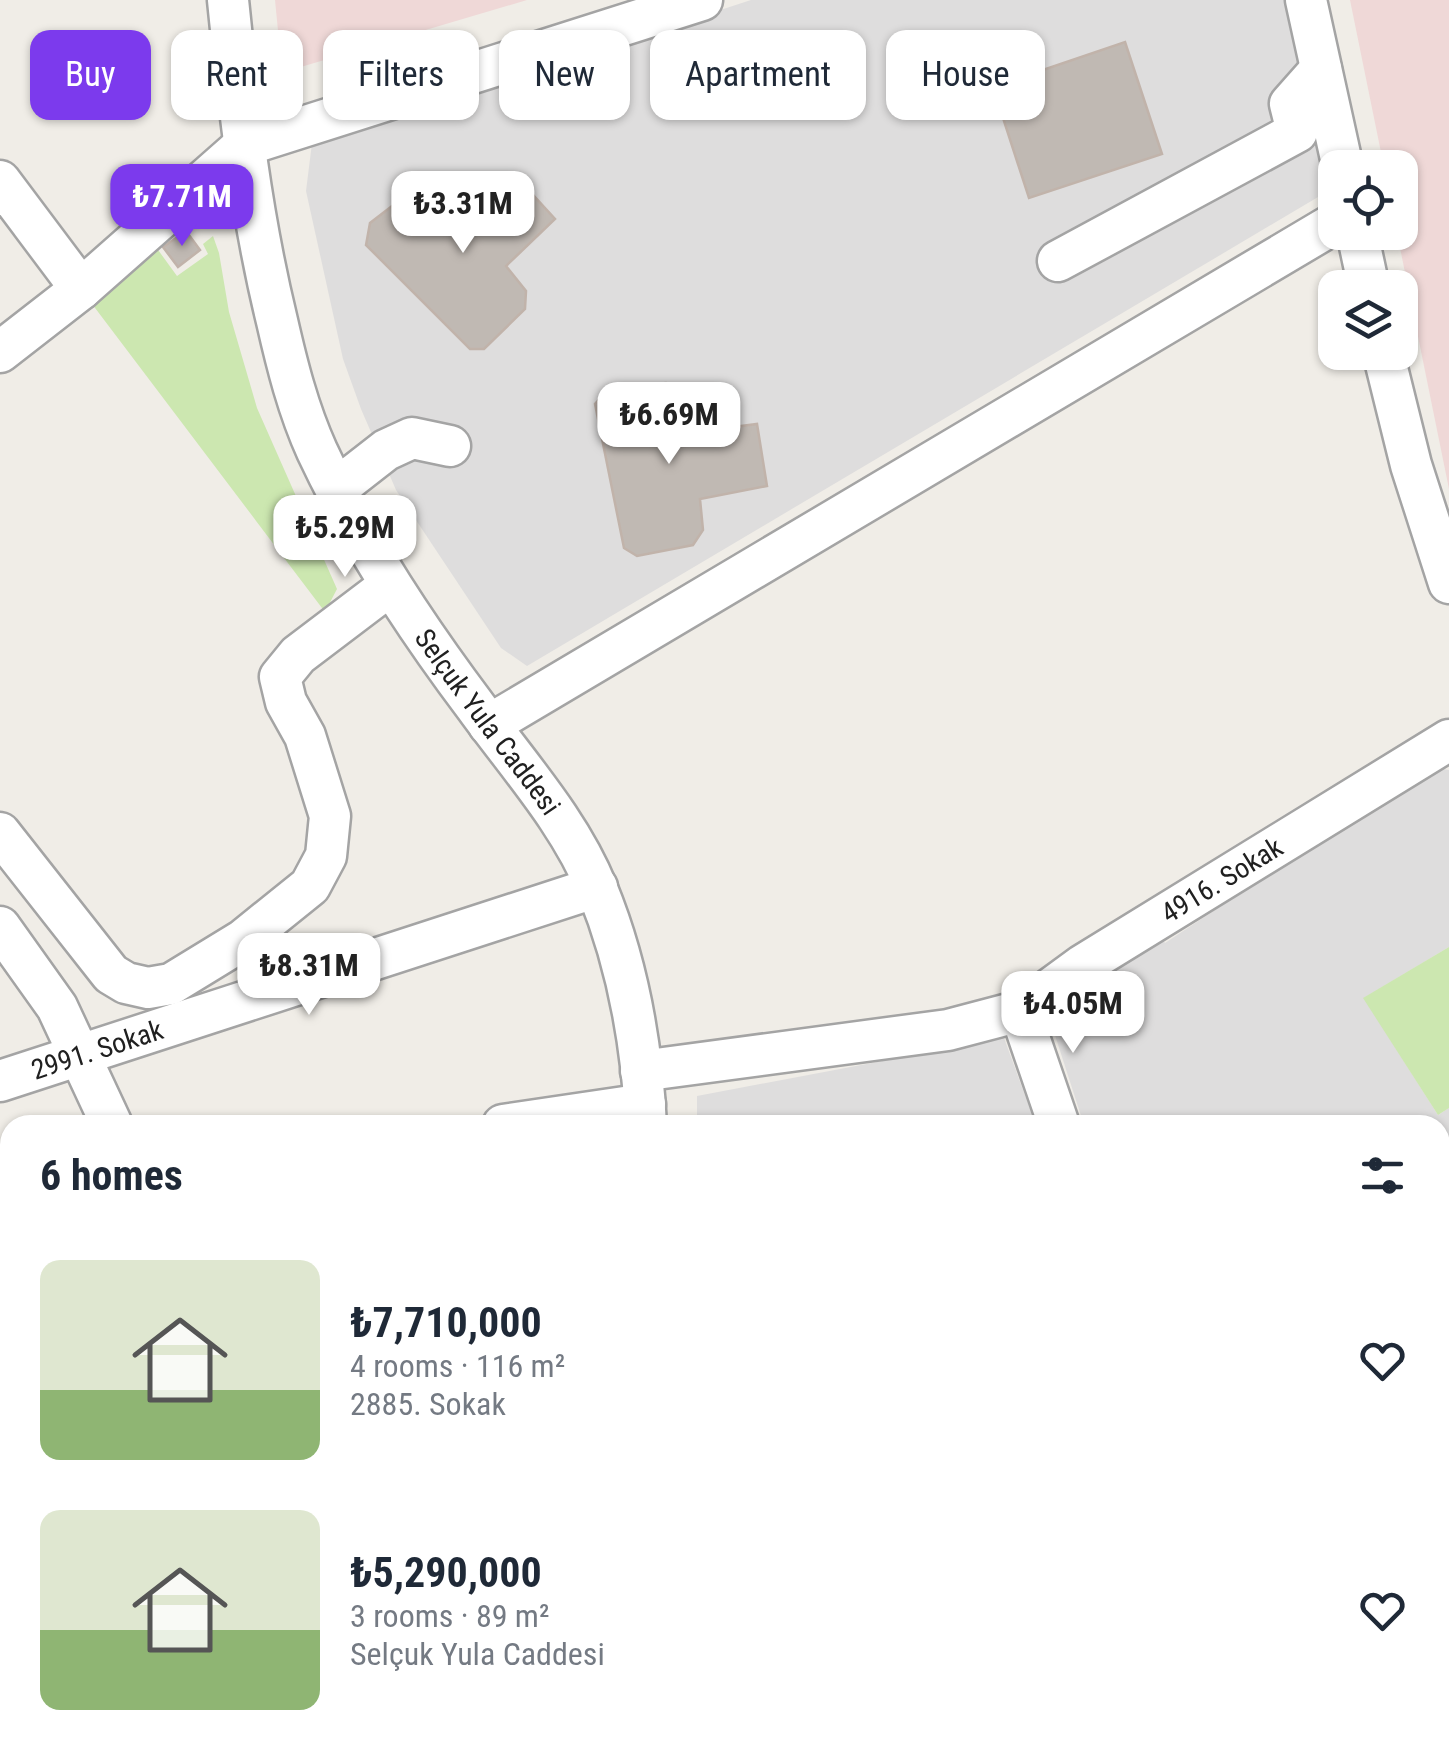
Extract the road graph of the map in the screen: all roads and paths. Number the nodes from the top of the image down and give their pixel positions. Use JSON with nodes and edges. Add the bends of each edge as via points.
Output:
{"nodes":[{"id":1,"x":228,"y":0,"type":"edge"},
{"id":2,"x":702,"y":0,"type":"edge"},
{"id":3,"x":1306,"y":0,"type":"edge"},
{"id":4,"x":1321,"y":69,"type":"junction"},
{"id":5,"x":243,"y":146,"type":"junction"},
{"id":6,"x":1338,"y":150,"type":"edge"},
{"id":7,"x":0,"y":182,"type":"edge"},
{"id":8,"x":1318,"y":233,"type":"edge"},
{"id":9,"x":1058,"y":261,"type":"dead end"},
{"id":10,"x":81,"y":289,"type":"junction"},
{"id":11,"x":0,"y":352,"type":"edge"},
{"id":12,"x":1387,"y":370,"type":"edge"},
{"id":13,"x":450,"y":446,"type":"dead end"},
{"id":14,"x":336,"y":489,"type":"junction"},
{"id":15,"x":1449,"y":582,"type":"edge"},
{"id":16,"x":388,"y":586,"type":"junction"},
{"id":17,"x":489,"y":725,"type":"junction"},
{"id":18,"x":1449,"y":740,"type":"edge"},
{"id":19,"x":0,"y":833,"type":"edge"},
{"id":20,"x":597,"y":887,"type":"junction"},
{"id":21,"x":0,"y":928,"type":"edge"},
{"id":22,"x":1020,"y":1010,"type":"junction"},
{"id":23,"x":80,"y":1056,"type":"junction"},
{"id":24,"x":0,"y":1081,"type":"edge"},
{"id":25,"x":644,"y":1100,"type":"edge"},
{"id":26,"x":107,"y":1115,"type":"edge"},
{"id":27,"x":560,"y":1115,"type":"edge"},
{"id":28,"x":1056,"y":1115,"type":"edge"}],
"edges":[{"from":1,"to":5,"type":"street","name":"Selçuk Yula Caddesi"},
{"from":2,"to":5,"type":"street"},
{"from":3,"to":4,"type":"street"},
{"from":4,"to":6,"type":"street"},
{"from":4,"to":9,"type":"street","via":[[1290,104],[1297,132]]},
{"from":5,"to":10,"type":"street"},
{"from":5,"to":14,"type":"street","name":"Selçuk Yula Caddesi","via":[[287,363]]},
{"from":7,"to":10,"type":"street"},
{"from":8,"to":17,"type":"street"},
{"from":10,"to":11,"type":"street"},
{"from":12,"to":15,"type":"street","via":[[1410,466]]},
{"from":13,"to":14,"type":"street","via":[[412,438]]},
{"from":14,"to":16,"type":"street","name":"Selçuk Yula Caddesi"},
{"from":16,"to":17,"type":"street","name":"Selçuk Yula Caddesi"},
{"from":16,"to":19,"type":"street","via":[[298,655],[280,677],[330,816],[326,856],[310,886],[242,940],[171,984],[126,983],[111,974]]},
{"from":17,"to":20,"type":"street","name":"Selçuk Yula Caddesi"},
{"from":18,"to":22,"type":"street","name":"4916. Sokak"},
{"from":20,"to":23,"type":"street","name":"2991. Sokak"},
{"from":20,"to":25,"type":"street","name":"Selçuk Yula Caddesi","via":[[619,957]]},
{"from":21,"to":23,"type":"street","via":[[41,982]]},
{"from":22,"to":25,"type":"street","name":"4916. Sokak"},
{"from":22,"to":28,"type":"street"},
{"from":23,"to":24,"type":"street","name":"2991. Sokak"},
{"from":23,"to":26,"type":"street"},
{"from":25,"to":27,"type":"street","name":"4916. Sokak"}]}
